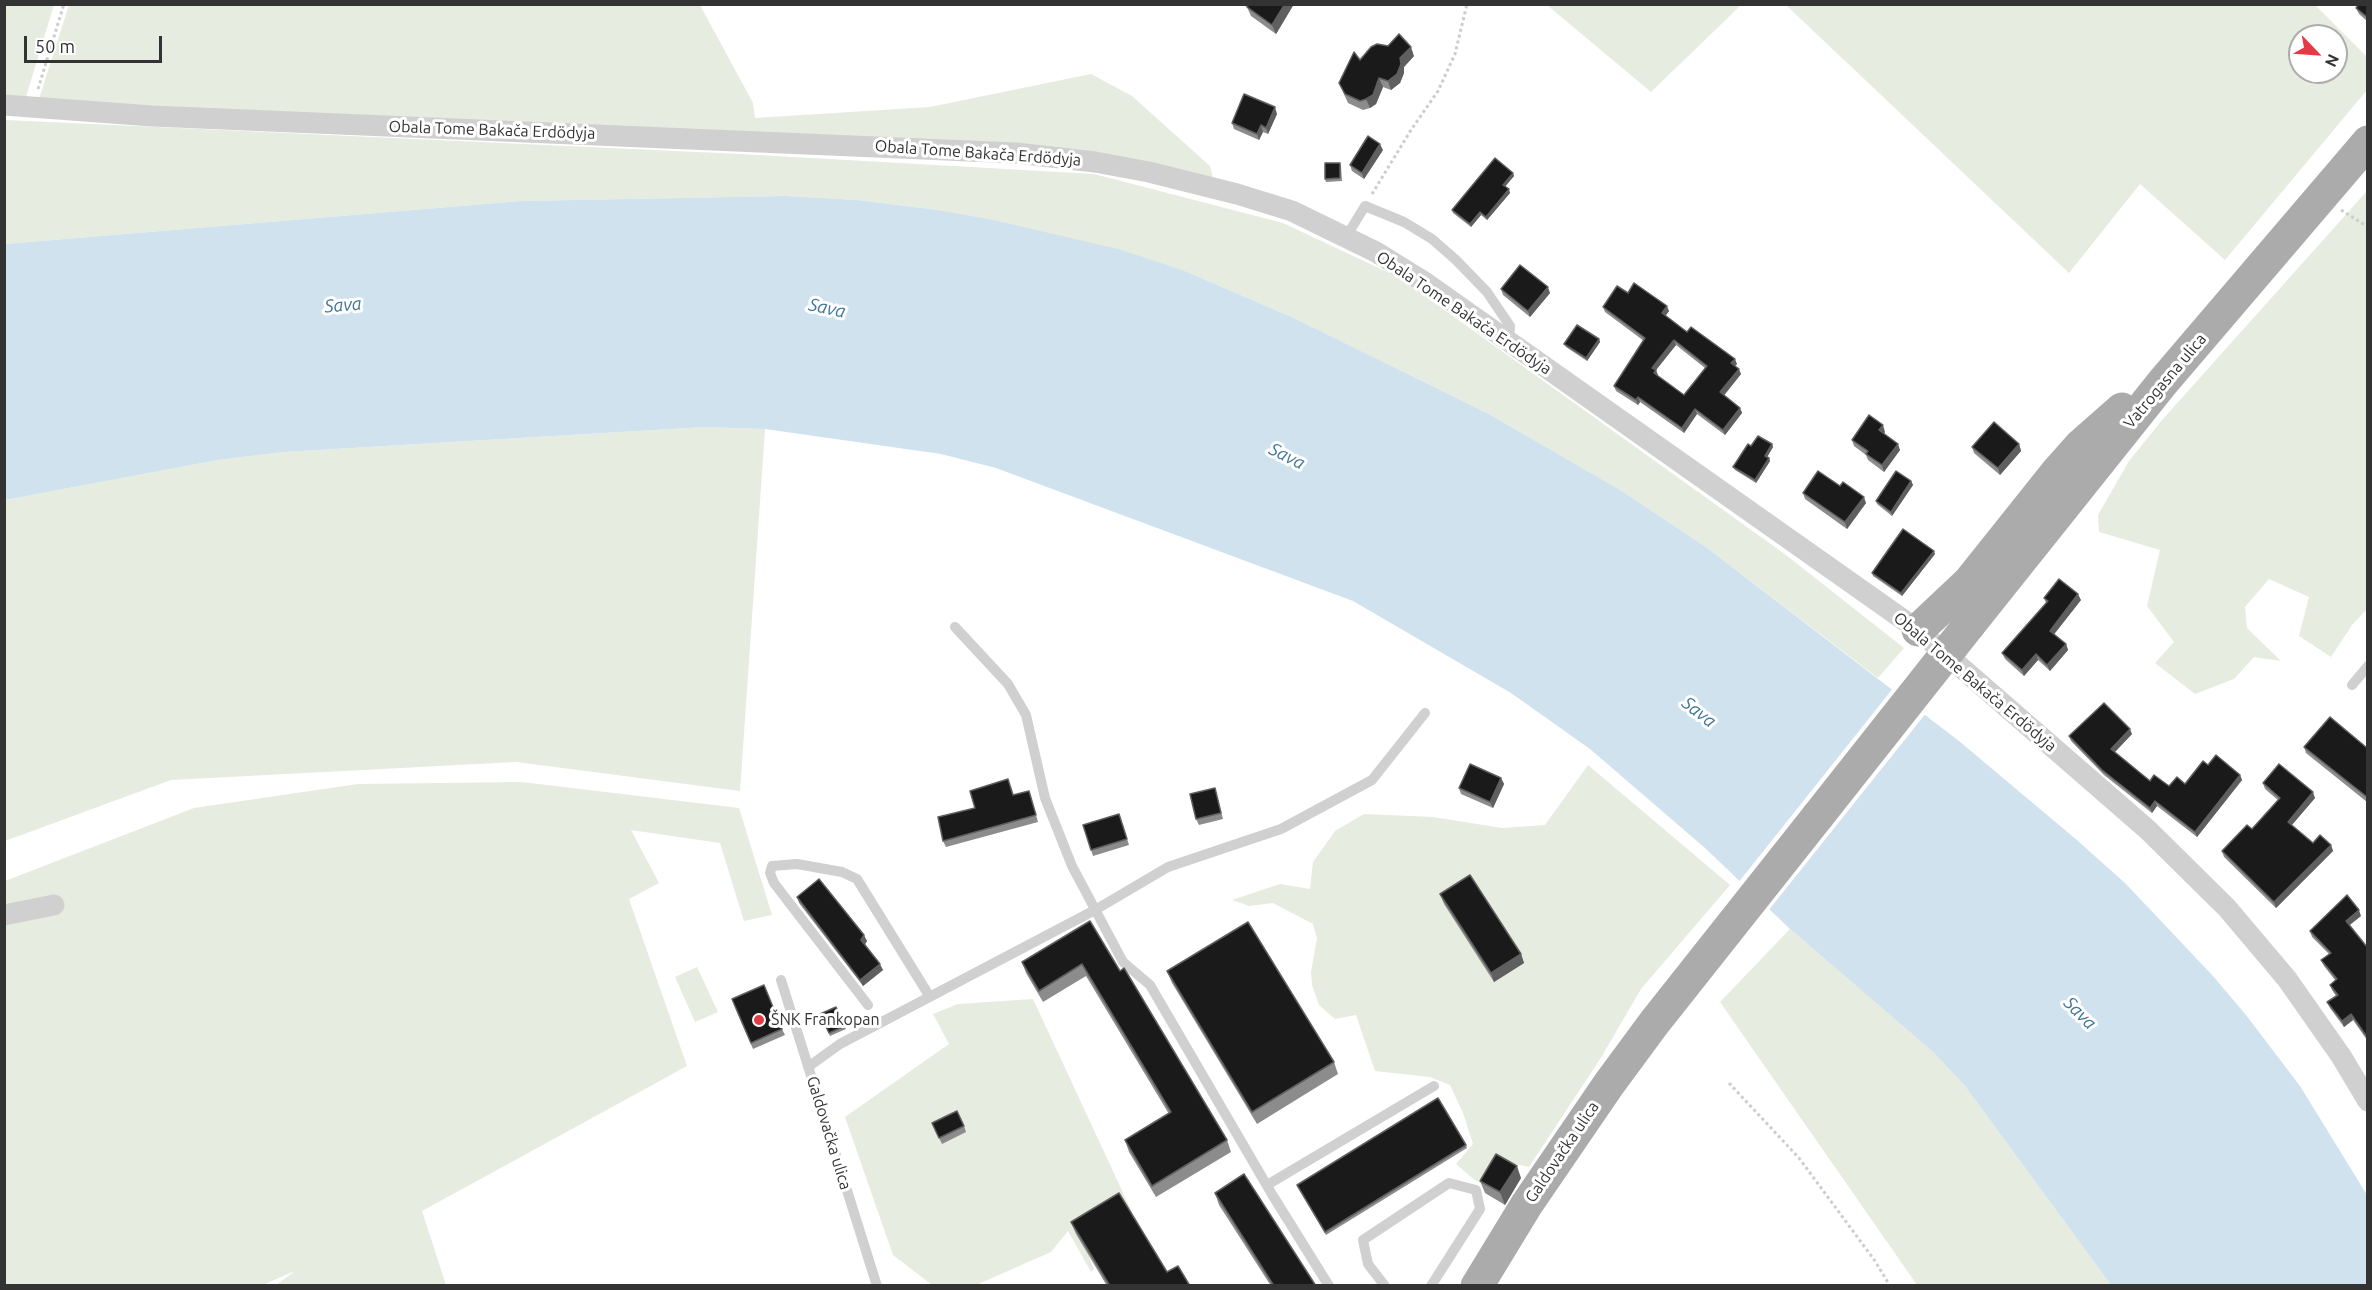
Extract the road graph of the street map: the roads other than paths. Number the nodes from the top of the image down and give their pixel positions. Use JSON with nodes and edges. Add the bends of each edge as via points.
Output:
{"nodes":[{"id":1,"x":4,"y":105,"type":"edge"},
{"id":2,"x":2367,"y":142,"type":"edge"},
{"id":3,"x":1346,"y":237,"type":"junction"},
{"id":4,"x":1509,"y":341,"type":"junction"},
{"id":5,"x":2163,"y":382,"type":"junction"},
{"id":6,"x":955,"y":627,"type":"dead end"},
{"id":7,"x":1918,"y":630,"type":"junction"},
{"id":8,"x":2367,"y":666,"type":"edge"},
{"id":9,"x":2352,"y":685,"type":"dead end"},
{"id":10,"x":1425,"y":713,"type":"dead end"},
{"id":11,"x":54,"y":905,"type":"dead end"},
{"id":12,"x":1095,"y":910,"type":"junction"},
{"id":13,"x":4,"y":915,"type":"edge"},
{"id":14,"x":781,"y":980,"type":"dead end"},
{"id":15,"x":930,"y":997,"type":"junction"},
{"id":16,"x":868,"y":1005,"type":"dead end"},
{"id":17,"x":1654,"y":1023,"type":"joint"},
{"id":18,"x":808,"y":1067,"type":"junction"},
{"id":19,"x":1434,"y":1086,"type":"dead end"},
{"id":20,"x":2367,"y":1101,"type":"edge"},
{"id":21,"x":1267,"y":1185,"type":"junction"},
{"id":22,"x":877,"y":1286,"type":"edge"},
{"id":23,"x":1329,"y":1286,"type":"edge"},
{"id":24,"x":1384,"y":1286,"type":"edge"},
{"id":25,"x":1431,"y":1286,"type":"edge"},
{"id":26,"x":1477,"y":1286,"type":"edge"}],
"edges":[{"from":1,"to":3,"type":"street","name":"Obala Tome Bakača Erdödyja","via":[[152,116],[1036,154],[1149,172],[1237,194],[1292,211]]},
{"from":2,"to":5,"type":"main road","name":"Vatrogasna ulica"},
{"from":3,"to":4,"type":"street","name":"Obala Tome Bakača Erdödyja","via":[[1409,272]]},
{"from":3,"to":4,"type":"lane","via":[[1365,206],[1432,239],[1487,292],[1510,326]]},
{"from":4,"to":7,"type":"street","name":"Obala Tome Bakača Erdödyja"},
{"from":5,"to":7,"type":"main road","via":[[2119,411],[2080,446],[1969,582]]},
{"from":5,"to":17,"type":"main road","name":"Vatrogasna ulica","bridge":true},
{"from":6,"to":12,"type":"lane","via":[[1008,684],[1026,715],[1045,798],[1072,866]]},
{"from":7,"to":20,"type":"street","name":"Obala Tome Bakača Erdödyja","via":[[2148,830],[2227,908],[2287,979]]},
{"from":8,"to":9,"type":"lane"},
{"from":10,"to":12,"type":"lane","via":[[1372,780],[1281,829],[1168,867]]},
{"from":11,"to":13,"type":"street"},
{"from":12,"to":15,"type":"lane"},
{"from":12,"to":21,"type":"lane","via":[[1124,962],[1150,985]]},
{"from":14,"to":18,"type":"lane","name":"Galdovačka ulica"},
{"from":15,"to":16,"type":"lane","via":[[857,879],[842,872],[797,864],[772,866],[774,882]]},
{"from":15,"to":18,"type":"lane","via":[[840,1044]]},
{"from":17,"to":26,"type":"main road","name":"Galdovačka ulica","via":[[1568,1142]]},
{"from":18,"to":22,"type":"lane","name":"Galdovačka ulica"},
{"from":19,"to":21,"type":"lane"},
{"from":21,"to":23,"type":"lane"},
{"from":24,"to":25,"type":"lane","via":[[1368,1264],[1363,1240],[1449,1183],[1476,1190],[1480,1209]]}]}
